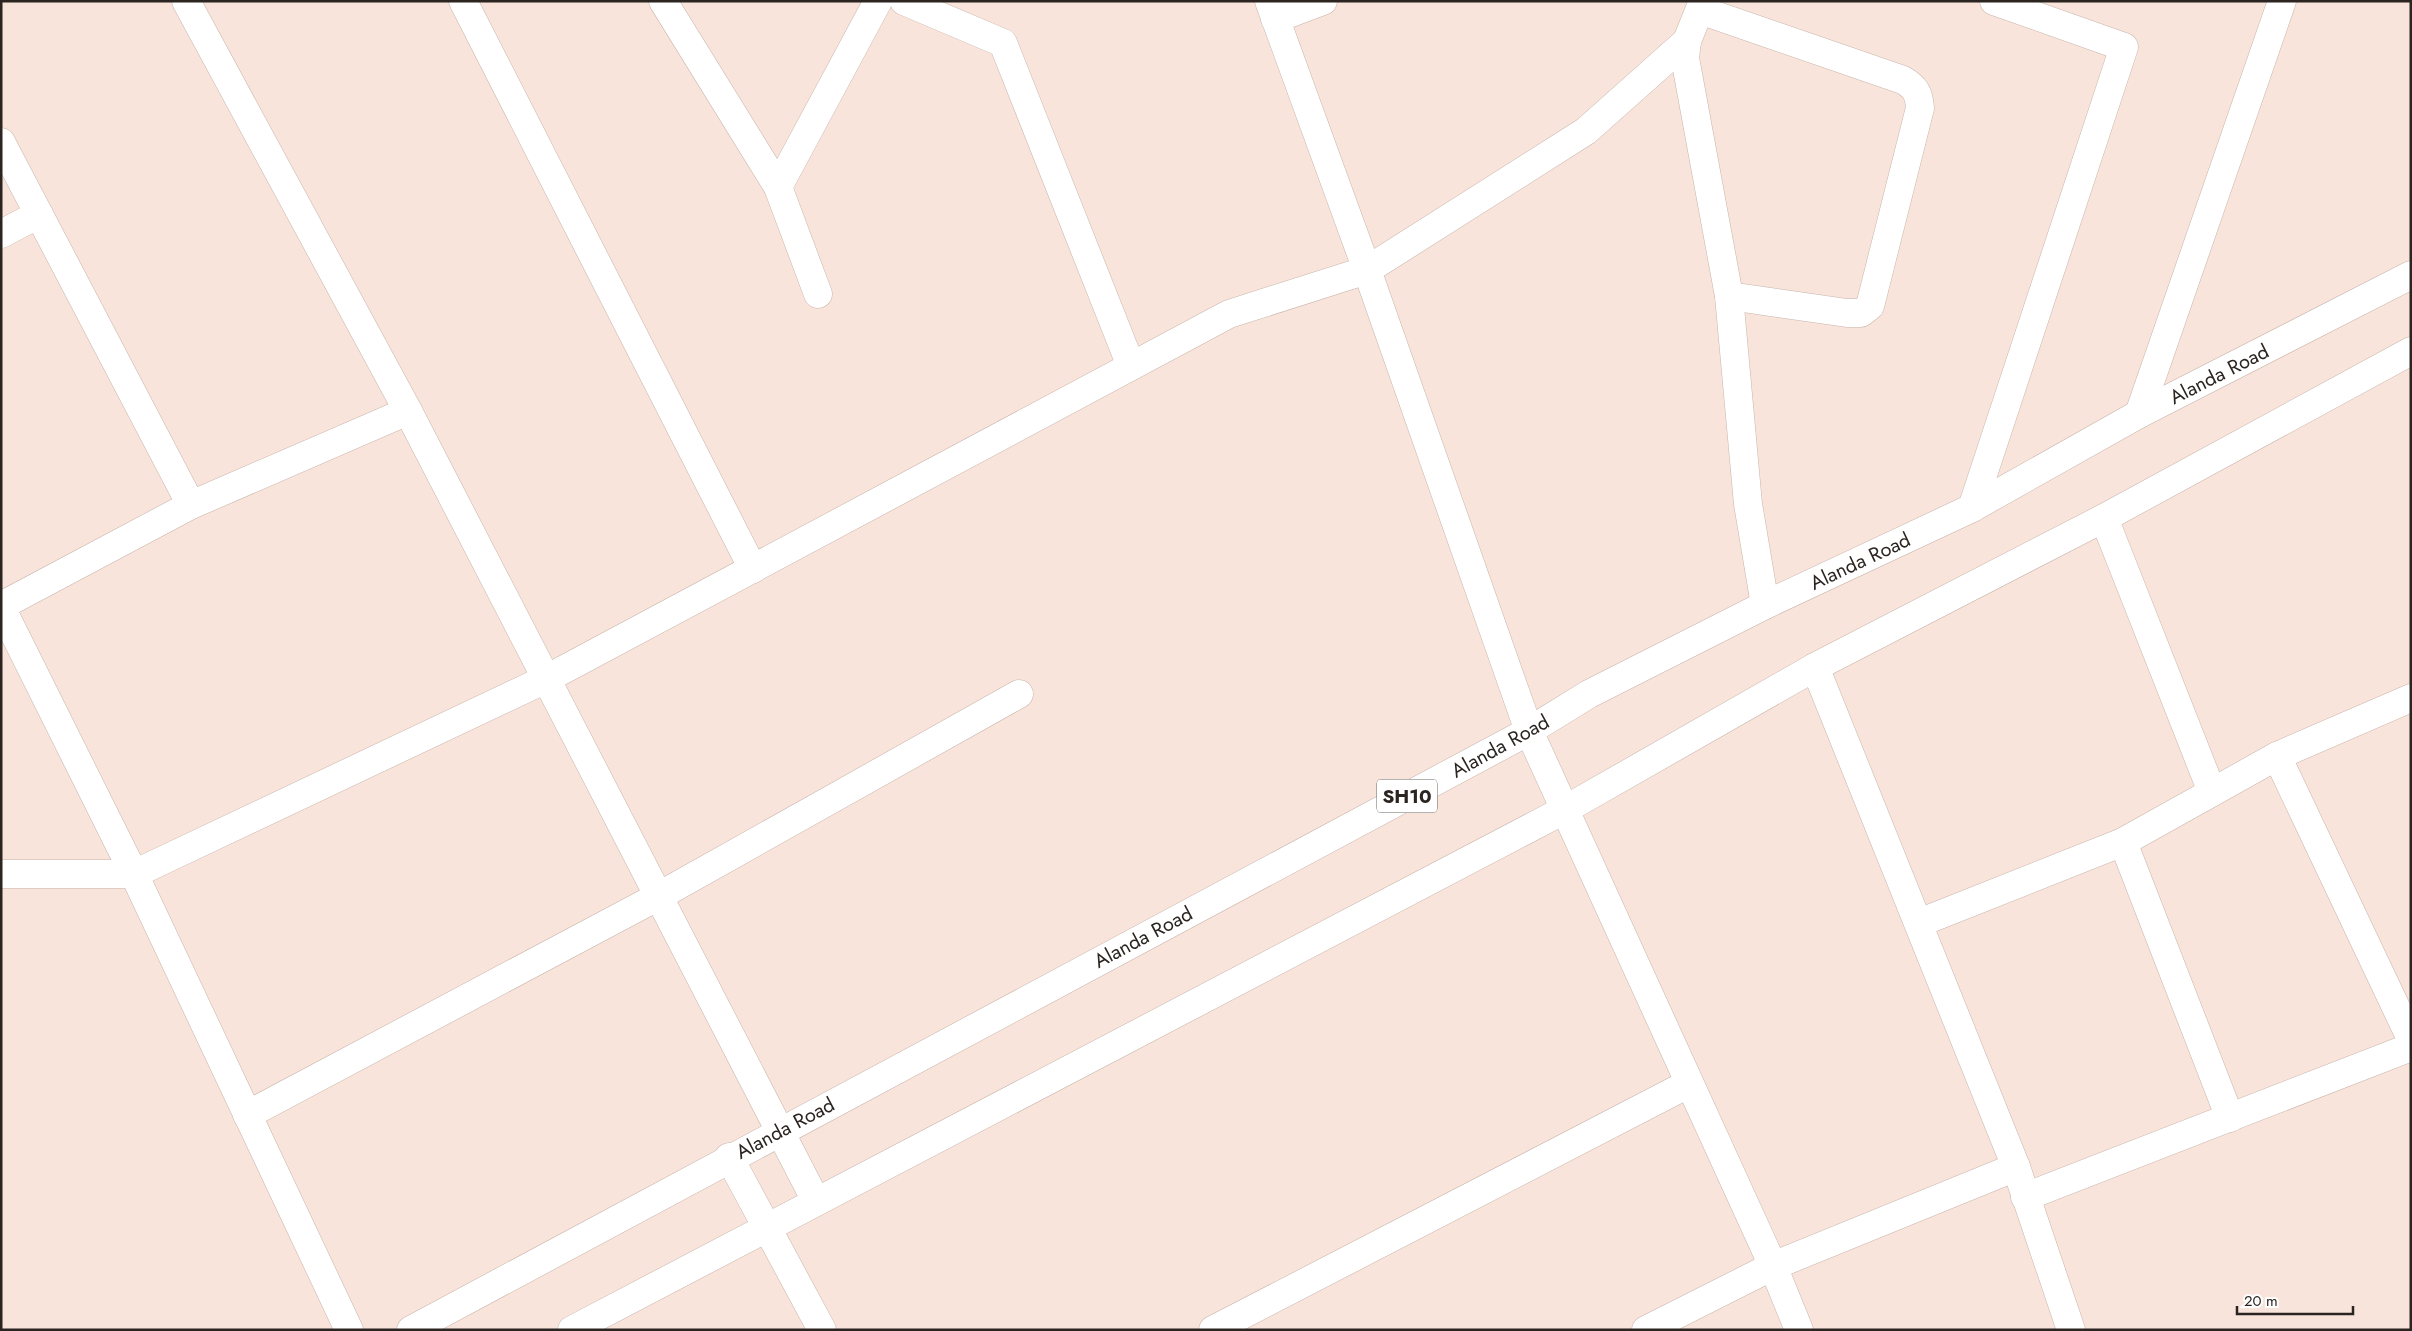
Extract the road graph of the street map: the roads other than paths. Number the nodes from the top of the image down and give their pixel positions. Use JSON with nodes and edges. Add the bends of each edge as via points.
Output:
{"nodes":[{"id":1,"x":186,"y":1,"type":"edge"},
{"id":2,"x":463,"y":1,"type":"edge"},
{"id":3,"x":663,"y":1,"type":"edge"},
{"id":4,"x":878,"y":1,"type":"edge"},
{"id":5,"x":904,"y":1,"type":"edge"},
{"id":6,"x":1323,"y":1,"type":"edge"},
{"id":7,"x":2282,"y":1,"type":"edge"},
{"id":8,"x":2001,"y":2,"type":"edge"},
{"id":9,"x":1702,"y":6,"type":"edge"},
{"id":10,"x":1272,"y":10,"type":"edge"},
{"id":11,"x":1687,"y":42,"type":"junction"},
{"id":12,"x":1,"y":142,"type":"edge"},
{"id":13,"x":778,"y":187,"type":"junction"},
{"id":14,"x":39,"y":214,"type":"junction"},
{"id":15,"x":1,"y":234,"type":"edge"},
{"id":16,"x":1367,"y":270,"type":"junction"},
{"id":17,"x":2411,"y":275,"type":"edge"},
{"id":18,"x":818,"y":294,"type":"dead end"},
{"id":19,"x":1729,"y":296,"type":"junction"},
{"id":20,"x":2411,"y":352,"type":"edge"},
{"id":21,"x":1131,"y":366,"type":"junction"},
{"id":22,"x":408,"y":411,"type":"junction"},
{"id":23,"x":2140,"y":414,"type":"junction"},
{"id":24,"x":191,"y":505,"type":"junction"},
{"id":25,"x":1972,"y":508,"type":"junction"},
{"id":26,"x":2104,"y":518,"type":"junction"},
{"id":27,"x":753,"y":568,"type":"junction"},
{"id":28,"x":1765,"y":605,"type":"junction"},
{"id":29,"x":1,"y":606,"type":"edge"},
{"id":30,"x":1815,"y":667,"type":"junction"},
{"id":31,"x":548,"y":678,"type":"junction"},
{"id":32,"x":1019,"y":694,"type":"dead end"},
{"id":33,"x":2411,"y":698,"type":"edge"},
{"id":34,"x":1529,"y":731,"type":"junction"},
{"id":35,"x":2277,"y":756,"type":"junction"},
{"id":36,"x":2212,"y":792,"type":"junction"},
{"id":37,"x":1566,"y":808,"type":"junction"},
{"id":38,"x":2123,"y":842,"type":"junction"},
{"id":39,"x":1,"y":874,"type":"edge"},
{"id":40,"x":134,"y":874,"type":"junction"},
{"id":41,"x":659,"y":896,"type":"junction"},
{"id":42,"x":1918,"y":924,"type":"junction"},
{"id":43,"x":2411,"y":1039,"type":"edge"},
{"id":44,"x":2411,"y":1047,"type":"edge"},
{"id":45,"x":1688,"y":1084,"type":"junction"},
{"id":46,"x":247,"y":1115,"type":"junction"},
{"id":47,"x":2230,"y":1118,"type":"junction"},
{"id":48,"x":780,"y":1131,"type":"junction"},
{"id":49,"x":729,"y":1158,"type":"junction"},
{"id":50,"x":2016,"y":1167,"type":"junction"},
{"id":51,"x":2026,"y":1196,"type":"junction"},
{"id":52,"x":816,"y":1201,"type":"junction"},
{"id":53,"x":766,"y":1228,"type":"junction"},
{"id":54,"x":1773,"y":1266,"type":"junction"},
{"id":55,"x":349,"y":1330,"type":"edge"},
{"id":56,"x":410,"y":1330,"type":"edge"},
{"id":57,"x":572,"y":1330,"type":"edge"},
{"id":58,"x":822,"y":1330,"type":"edge"},
{"id":59,"x":1213,"y":1330,"type":"edge"},
{"id":60,"x":1646,"y":1330,"type":"edge"},
{"id":61,"x":1799,"y":1330,"type":"edge"},
{"id":62,"x":2071,"y":1330,"type":"edge"}],
"edges":[{"from":1,"to":22,"type":"street"},
{"from":2,"to":27,"type":"street"},
{"from":3,"to":13,"type":"street"},
{"from":4,"to":13,"type":"street"},
{"from":5,"to":21,"type":"street","via":[[1003,42]]},
{"from":6,"to":10,"type":"street"},
{"from":7,"to":23,"type":"street"},
{"from":8,"to":25,"type":"street","via":[[2124,47]]},
{"from":9,"to":11,"type":"street"},
{"from":9,"to":19,"type":"street","via":[[1903,80],[1913,86],[1919,96],[1920,108],[1870,306],[1861,313],[1847,313]]},
{"from":10,"to":16,"type":"street"},
{"from":11,"to":16,"type":"street","via":[[1586,131]]},
{"from":11,"to":19,"type":"street","via":[[1685,58]]},
{"from":12,"to":14,"type":"street"},
{"from":13,"to":18,"type":"street"},
{"from":14,"to":15,"type":"street"},
{"from":14,"to":24,"type":"street"},
{"from":16,"to":21,"type":"street","via":[[1229,314]]},
{"from":16,"to":34,"type":"street"},
{"from":17,"to":23,"type":"street","name":"Alanda Road","number":"SH10"},
{"from":19,"to":28,"type":"street","via":[[1748,504]]},
{"from":20,"to":26,"type":"street"},
{"from":21,"to":27,"type":"street"},
{"from":22,"to":24,"type":"street"},
{"from":22,"to":31,"type":"street"},
{"from":23,"to":25,"type":"street","name":"Alanda Road","number":"SH10"},
{"from":24,"to":29,"type":"street"},
{"from":25,"to":28,"type":"street","name":"Alanda Road","number":"SH10"},
{"from":26,"to":30,"type":"street"},
{"from":26,"to":36,"type":"street"},
{"from":27,"to":31,"type":"street"},
{"from":28,"to":34,"type":"street","name":"Alanda Road","number":"SH10","via":[[1589,694]]},
{"from":29,"to":40,"type":"street"},
{"from":30,"to":37,"type":"street"},
{"from":30,"to":42,"type":"street"},
{"from":31,"to":40,"type":"street"},
{"from":31,"to":41,"type":"street"},
{"from":32,"to":41,"type":"street"},
{"from":33,"to":35,"type":"street"},
{"from":34,"to":37,"type":"street"},
{"from":34,"to":48,"type":"street","name":"Alanda Road","number":"SH10"},
{"from":35,"to":36,"type":"street"},
{"from":35,"to":43,"type":"street"},
{"from":36,"to":38,"type":"street"},
{"from":37,"to":45,"type":"street"},
{"from":37,"to":52,"type":"street"},
{"from":38,"to":42,"type":"street"},
{"from":38,"to":47,"type":"street"},
{"from":39,"to":40,"type":"street"},
{"from":40,"to":46,"type":"street"},
{"from":41,"to":46,"type":"street"},
{"from":41,"to":48,"type":"street"},
{"from":42,"to":50,"type":"street"},
{"from":44,"to":47,"type":"street"},
{"from":45,"to":54,"type":"street"},
{"from":45,"to":59,"type":"street"},
{"from":46,"to":55,"type":"street"},
{"from":47,"to":51,"type":"street"},
{"from":48,"to":49,"type":"street","name":"Alanda Road","number":"SH10"},
{"from":48,"to":52,"type":"street"},
{"from":49,"to":53,"type":"street"},
{"from":49,"to":56,"type":"street","name":"Alanda Road","number":"SH10"},
{"from":50,"to":51,"type":"street"},
{"from":50,"to":54,"type":"street"},
{"from":51,"to":62,"type":"street"},
{"from":52,"to":53,"type":"street"},
{"from":53,"to":57,"type":"street"},
{"from":53,"to":58,"type":"street"},
{"from":54,"to":60,"type":"street"},
{"from":54,"to":61,"type":"street"}]}
